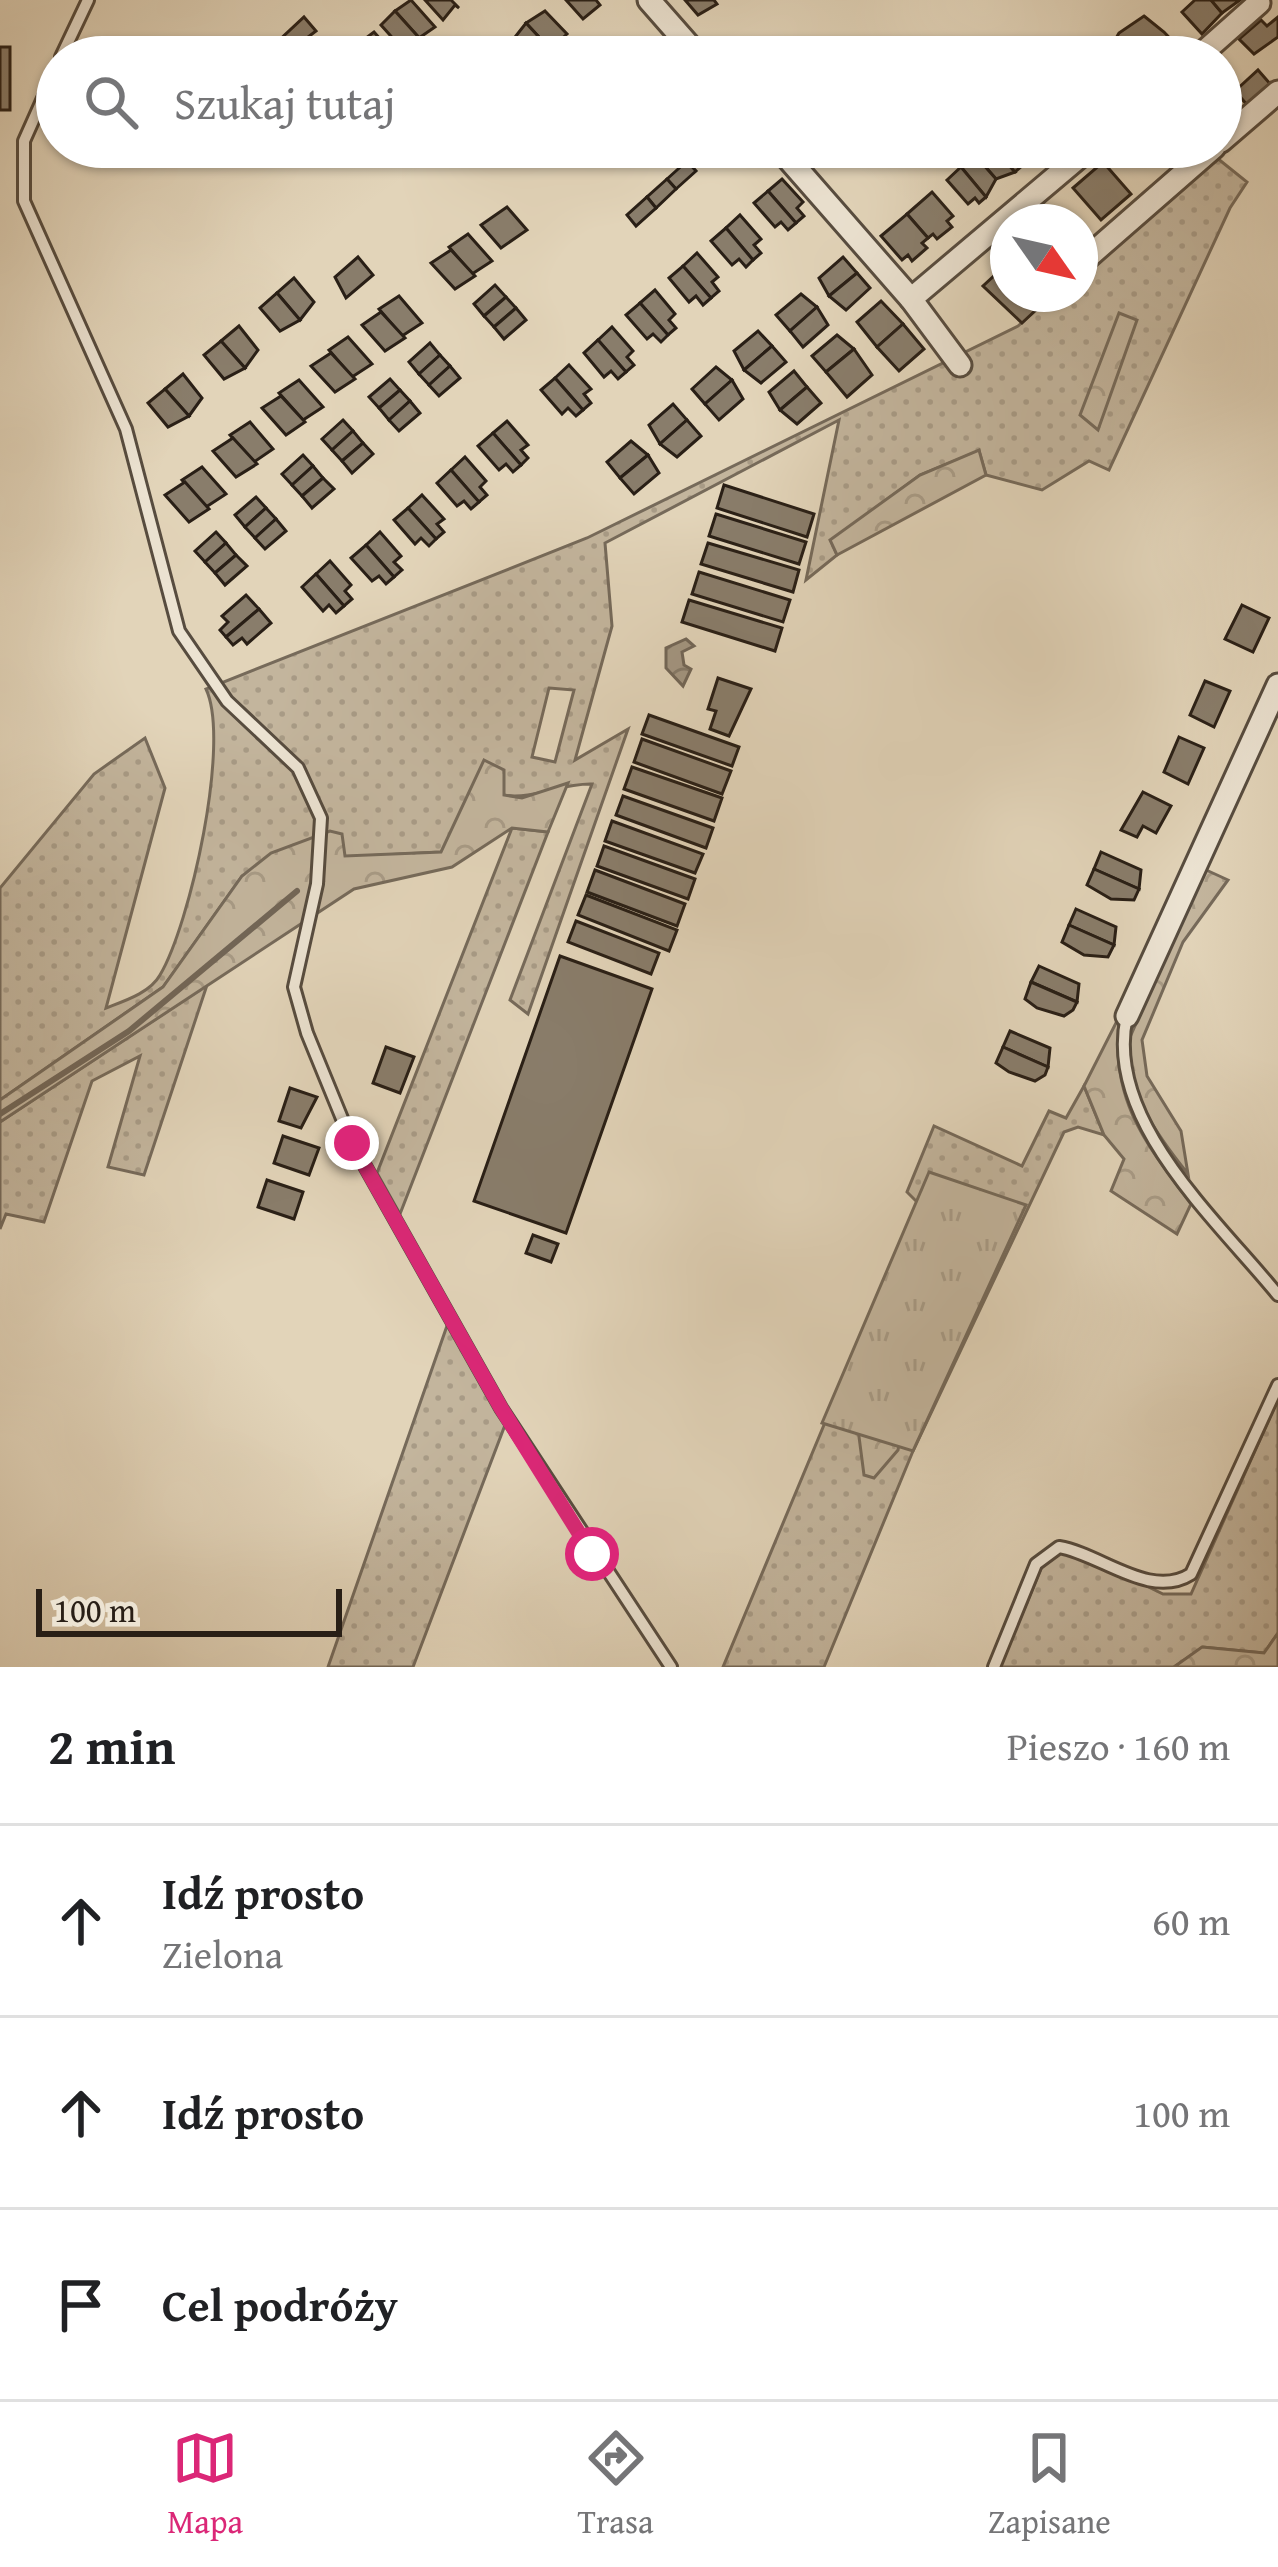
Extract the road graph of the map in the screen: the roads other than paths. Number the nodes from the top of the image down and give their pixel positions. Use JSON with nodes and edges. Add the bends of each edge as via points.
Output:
{"nodes":[{"id":1,"x":88,"y":0,"type":"edge"},
{"id":2,"x":649,"y":0,"type":"edge"},
{"id":3,"x":1259,"y":3,"type":"dead end"},
{"id":4,"x":72,"y":36,"type":"edge"},
{"id":5,"x":681,"y":36,"type":"edge"},
{"id":6,"x":1222,"y":36,"type":"edge"},
{"id":7,"x":1278,"y":92,"type":"edge"},
{"id":8,"x":36,"y":116,"type":"edge"},
{"id":9,"x":1242,"y":123,"type":"edge"},
{"id":10,"x":796,"y":168,"type":"edge"},
{"id":11,"x":1066,"y":168,"type":"edge"},
{"id":12,"x":1190,"y":168,"type":"edge"},
{"id":13,"x":1098,"y":248,"type":"edge"},
{"id":14,"x":911,"y":299,"type":"junction"},
{"id":15,"x":960,"y":365,"type":"dead end"},
{"id":16,"x":1278,"y":685,"type":"edge"},
{"id":17,"x":1127,"y":1016,"type":"joint"},
{"id":18,"x":1278,"y":1295,"type":"edge"},
{"id":19,"x":1278,"y":1385,"type":"edge"},
{"id":20,"x":671,"y":1667,"type":"edge"},
{"id":21,"x":994,"y":1667,"type":"edge"}],
"edges":[{"from":1,"to":4,"type":"lane"},
{"from":2,"to":5,"type":"street"},
{"from":3,"to":6,"type":"street"},
{"from":7,"to":9,"type":"street"},
{"from":8,"to":20,"type":"lane","via":[[25,141],[25,201],[126,429],[179,631],[227,700],[282,750],[312,790],[321,818],[294,987],[352,1143],[501,1408]]},
{"from":10,"to":14,"type":"street"},
{"from":11,"to":14,"type":"street"},
{"from":12,"to":13,"type":"street"},
{"from":14,"to":15,"type":"street"},
{"from":16,"to":17,"type":"street"},
{"from":17,"to":18,"type":"lane","via":[[1120,1048],[1135,1109]]},
{"from":19,"to":21,"type":"lane","via":[[1191,1574],[1152,1582],[1059,1546],[1036,1564]]}]}
